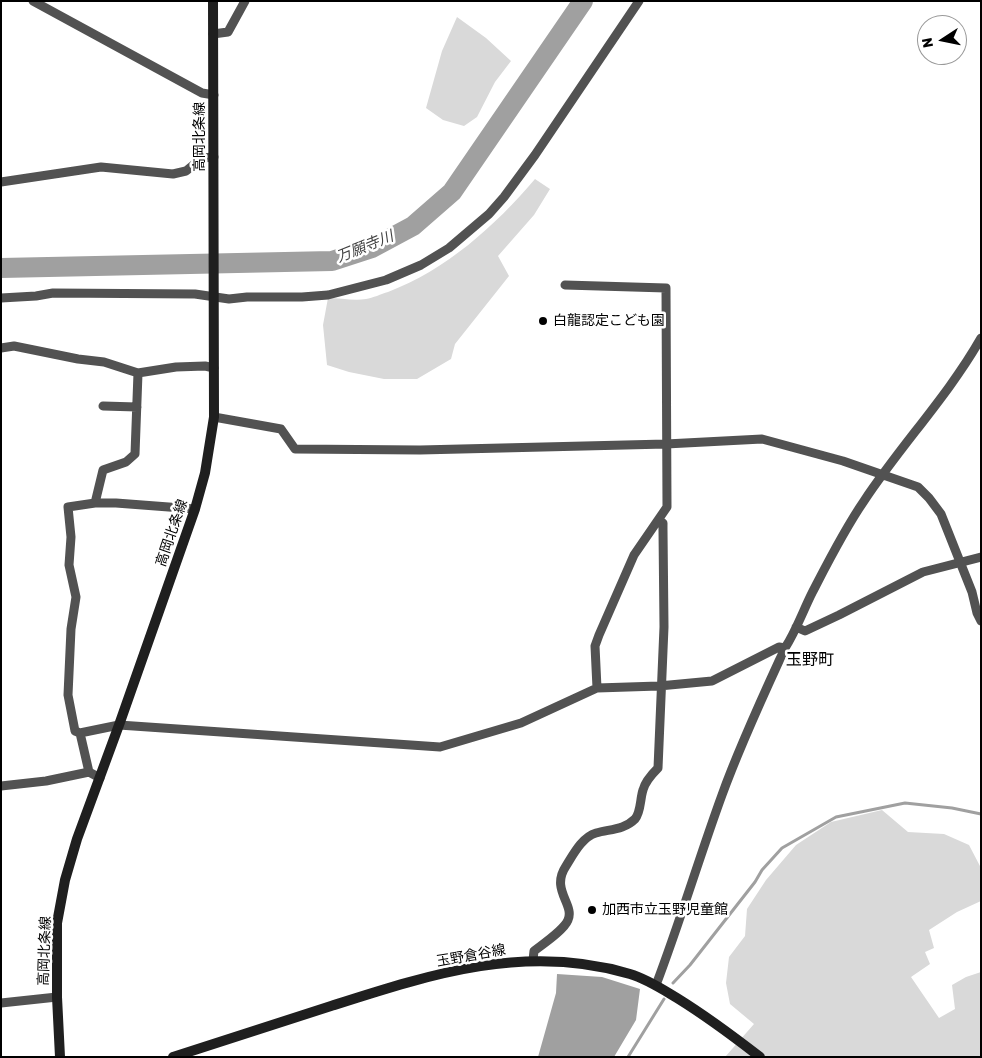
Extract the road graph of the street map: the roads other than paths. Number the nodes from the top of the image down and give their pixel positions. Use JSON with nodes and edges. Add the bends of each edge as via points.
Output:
{"nodes":[{"id":1,"x":33,"y":1,"type":"edge"},
{"id":2,"x":213,"y":1,"type":"edge"},
{"id":3,"x":244,"y":1,"type":"edge"},
{"id":4,"x":639,"y":1,"type":"edge"},
{"id":5,"x":213,"y":34,"type":"junction"},
{"id":6,"x":214,"y":95,"type":"junction"},
{"id":7,"x":214,"y":157,"type":"junction"},
{"id":8,"x":1,"y":182,"type":"edge"},
{"id":9,"x":565,"y":285,"type":"dead end"},
{"id":10,"x":214,"y":295,"type":"junction"},
{"id":11,"x":1,"y":298,"type":"edge"},
{"id":12,"x":981,"y":338,"type":"edge"},
{"id":13,"x":1,"y":348,"type":"edge"},
{"id":14,"x":214,"y":368,"type":"junction"},
{"id":15,"x":138,"y":372,"type":"junction"},
{"id":16,"x":103,"y":406,"type":"dead end"},
{"id":17,"x":137,"y":407,"type":"junction"},
{"id":18,"x":214,"y":417,"type":"junction"},
{"id":19,"x":666,"y":444,"type":"junction"},
{"id":20,"x":882,"y":475,"type":"junction"},
{"id":21,"x":94,"y":503,"type":"junction"},
{"id":22,"x":195,"y":509,"type":"junction"},
{"id":23,"x":659,"y":520,"type":"junction"},
{"id":24,"x":981,"y":556,"type":"edge"},
{"id":25,"x":961,"y":562,"type":"junction"},
{"id":26,"x":981,"y":621,"type":"edge"},
{"id":27,"x":796,"y":627,"type":"junction"},
{"id":28,"x":785,"y":648,"type":"junction"},
{"id":29,"x":662,"y":685,"type":"junction"},
{"id":30,"x":597,"y":688,"type":"junction"},
{"id":31,"x":119,"y":725,"type":"junction"},
{"id":32,"x":80,"y":733,"type":"junction"},
{"id":33,"x":89,"y":772,"type":"junction"},
{"id":34,"x":100,"y":778,"type":"junction"},
{"id":35,"x":1,"y":786,"type":"edge"},
{"id":36,"x":533,"y":960,"type":"junction"},
{"id":37,"x":656,"y":985,"type":"junction"},
{"id":38,"x":57,"y":998,"type":"junction"},
{"id":39,"x":1,"y":1004,"type":"edge"},
{"id":40,"x":60,"y":1057,"type":"edge"},
{"id":41,"x":173,"y":1057,"type":"edge"},
{"id":42,"x":760,"y":1057,"type":"edge"}],
"edges":[{"from":1,"to":6,"type":"street","via":[[202,93]]},
{"from":2,"to":5,"type":"main road","name":"高岡北条線"},
{"from":3,"to":5,"type":"street","via":[[228,32]]},
{"from":4,"to":10,"type":"street","via":[[504,197],[489,214],[436,258],[386,280],[328,295],[229,300]]},
{"from":5,"to":6,"type":"main road","name":"高岡北条線"},
{"from":6,"to":7,"type":"main road","name":"高岡北条線"},
{"from":7,"to":8,"type":"street","via":[[202,158],[186,171],[173,174],[100,167]]},
{"from":7,"to":10,"type":"main road","name":"高岡北条線"},
{"from":9,"to":19,"type":"street","via":[[666,288]]},
{"from":10,"to":11,"type":"street","via":[[53,292]]},
{"from":10,"to":14,"type":"main road","name":"高岡北条線"},
{"from":12,"to":20,"type":"street","via":[[931,412]]},
{"from":13,"to":15,"type":"street","via":[[14,346],[104,362]]},
{"from":14,"to":15,"type":"street","via":[[176,367]]},
{"from":14,"to":18,"type":"main road","name":"高岡北条線"},
{"from":15,"to":17,"type":"street"},
{"from":16,"to":17,"type":"street"},
{"from":17,"to":21,"type":"street","via":[[135,454],[126,462],[103,470]]},
{"from":18,"to":19,"type":"street","via":[[281,429],[295,449],[420,450]]},
{"from":18,"to":22,"type":"main road","name":"高岡北条線","via":[[205,473]]},
{"from":19,"to":20,"type":"street","via":[[762,439]]},
{"from":19,"to":23,"type":"street","via":[[667,507]]},
{"from":20,"to":25,"type":"street","via":[[918,487],[929,498],[941,514]]},
{"from":20,"to":27,"type":"street","via":[[837,545]]},
{"from":21,"to":22,"type":"street"},
{"from":21,"to":32,"type":"street","via":[[68,507],[69,565],[76,597],[68,695],[76,731]]},
{"from":22,"to":31,"type":"main road","name":"高岡北条線"},
{"from":23,"to":29,"type":"street","via":[[663,523],[665,565]]},
{"from":23,"to":30,"type":"street","via":[[634,555],[599,635],[595,646]]},
{"from":24,"to":25,"type":"street"},
{"from":25,"to":26,"type":"street"},
{"from":25,"to":27,"type":"street","via":[[923,572],[805,631]]},
{"from":27,"to":28,"type":"street"},
{"from":28,"to":29,"type":"street","via":[[779,647],[712,681]]},
{"from":28,"to":37,"type":"street","via":[[722,795]]},
{"from":29,"to":30,"type":"street"},
{"from":29,"to":36,"type":"street","via":[[658,768],[643,789],[636,818],[611,831],[595,833],[580,846],[560,877],[568,920],[534,951]]},
{"from":30,"to":31,"type":"street","via":[[521,723],[440,747]]},
{"from":31,"to":32,"type":"street"},
{"from":31,"to":34,"type":"main road","name":"高岡北条線"},
{"from":32,"to":33,"type":"street"},
{"from":33,"to":34,"type":"street"},
{"from":33,"to":35,"type":"street"},
{"from":34,"to":38,"type":"main road","name":"高岡北条線","via":[[65,880],[57,923]]},
{"from":36,"to":37,"type":"main road","name":"玉野倉谷線","via":[[584,964],[631,974]]},
{"from":36,"to":41,"type":"main road","name":"玉野倉谷線","via":[[480,966],[407,982]]},
{"from":37,"to":42,"type":"main road","name":"玉野倉谷線"},
{"from":38,"to":39,"type":"street"},
{"from":38,"to":40,"type":"main road","name":"高岡北条線"}]}
